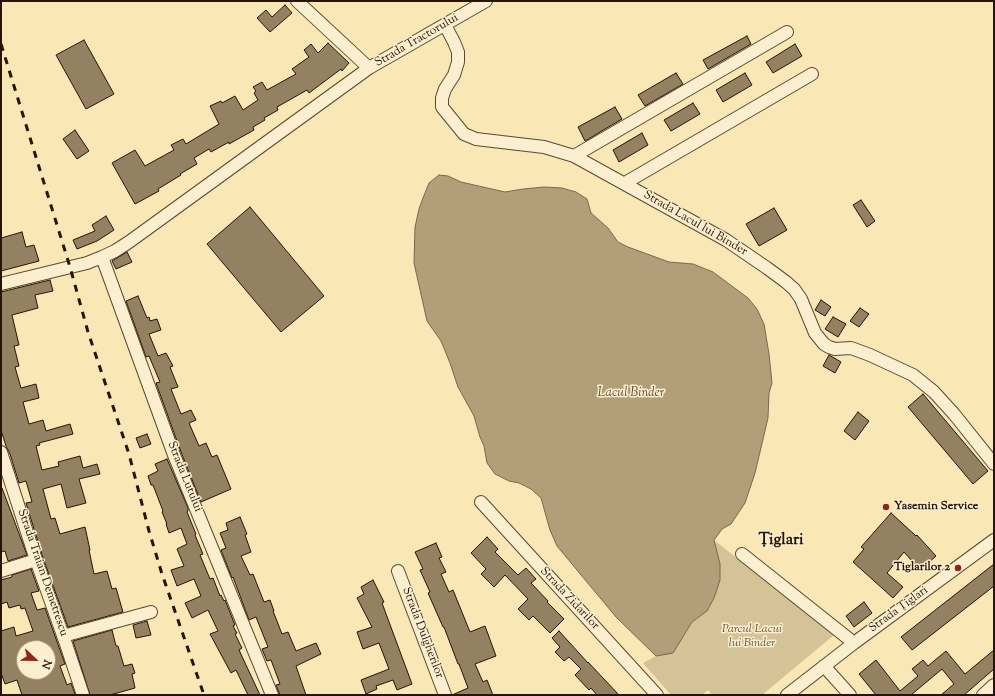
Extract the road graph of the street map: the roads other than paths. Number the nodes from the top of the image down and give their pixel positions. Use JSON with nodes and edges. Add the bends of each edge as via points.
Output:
{"nodes":[{"id":1,"x":297,"y":1,"type":"edge"},
{"id":2,"x":486,"y":1,"type":"edge"},
{"id":3,"x":445,"y":25,"type":"junction"},
{"id":4,"x":787,"y":32,"type":"dead end"},
{"id":5,"x":369,"y":68,"type":"junction"},
{"id":6,"x":812,"y":74,"type":"dead end"},
{"id":7,"x":574,"y":156,"type":"junction"},
{"id":8,"x":625,"y":183,"type":"junction"},
{"id":9,"x":102,"y":257,"type":"junction"},
{"id":10,"x":1,"y":284,"type":"edge"},
{"id":11,"x":1,"y":452,"type":"edge"},
{"id":12,"x":994,"y":464,"type":"edge"},
{"id":13,"x":481,"y":502,"type":"dead end"},
{"id":14,"x":994,"y":540,"type":"edge"},
{"id":15,"x":742,"y":554,"type":"dead end"},
{"id":16,"x":36,"y":560,"type":"junction"},
{"id":17,"x":1,"y":571,"type":"edge"},
{"id":18,"x":398,"y":571,"type":"dead end"},
{"id":19,"x":151,"y":612,"type":"dead end"},
{"id":20,"x":63,"y":636,"type":"junction"},
{"id":21,"x":854,"y":643,"type":"junction"},
{"id":22,"x":824,"y":666,"type":"junction"},
{"id":23,"x":994,"y":685,"type":"edge"},
{"id":24,"x":83,"y":695,"type":"edge"},
{"id":25,"x":272,"y":695,"type":"edge"},
{"id":26,"x":446,"y":695,"type":"edge"},
{"id":27,"x":658,"y":695,"type":"edge"},
{"id":28,"x":787,"y":695,"type":"edge"},
{"id":29,"x":850,"y":695,"type":"edge"},
{"id":30,"x":983,"y":695,"type":"edge"}],
"edges":[{"from":1,"to":5,"type":"street"},
{"from":2,"to":3,"type":"street","name":"Strada Tractorului"},
{"from":3,"to":5,"type":"street","name":"Strada Tractorului"},
{"from":3,"to":7,"type":"street","name":"Strada Lacul lui Binder","via":[[458,52],[458,62],[442,98],[442,107],[464,134],[476,139],[544,147]]},
{"from":4,"to":7,"type":"street"},
{"from":5,"to":9,"type":"street","name":"Strada Tractorului","via":[[129,242]]},
{"from":6,"to":8,"type":"street"},
{"from":7,"to":8,"type":"street","name":"Strada Lacul lui Binder"},
{"from":8,"to":12,"type":"street","name":"Strada Lacul lui Binder","via":[[726,240],[786,282],[801,299],[815,333],[824,344],[835,349],[851,348],[870,354],[913,375],[934,392]]},
{"from":9,"to":10,"type":"street","name":"Strada Tractorului","via":[[70,268]]},
{"from":9,"to":25,"type":"street","name":"Strada Lutului","via":[[174,455]]},
{"from":11,"to":16,"type":"street","name":"Strada Traian Demetrescu"},
{"from":13,"to":27,"type":"street","name":"Strada Zidarilor"},
{"from":14,"to":21,"type":"street","name":"Strada Țiglari"},
{"from":15,"to":21,"type":"street"},
{"from":16,"to":17,"type":"street"},
{"from":16,"to":20,"type":"street","name":"Strada Traian Demetrescu"},
{"from":18,"to":26,"type":"street","name":"Strada Dulgherilor"},
{"from":19,"to":20,"type":"street"},
{"from":20,"to":24,"type":"street","name":"Strada Traian Demetrescu"},
{"from":21,"to":22,"type":"street","name":"Strada Țiglari"},
{"from":22,"to":28,"type":"street","name":"Strada Țiglari"},
{"from":22,"to":29,"type":"street"},
{"from":23,"to":30,"type":"street"}]}
